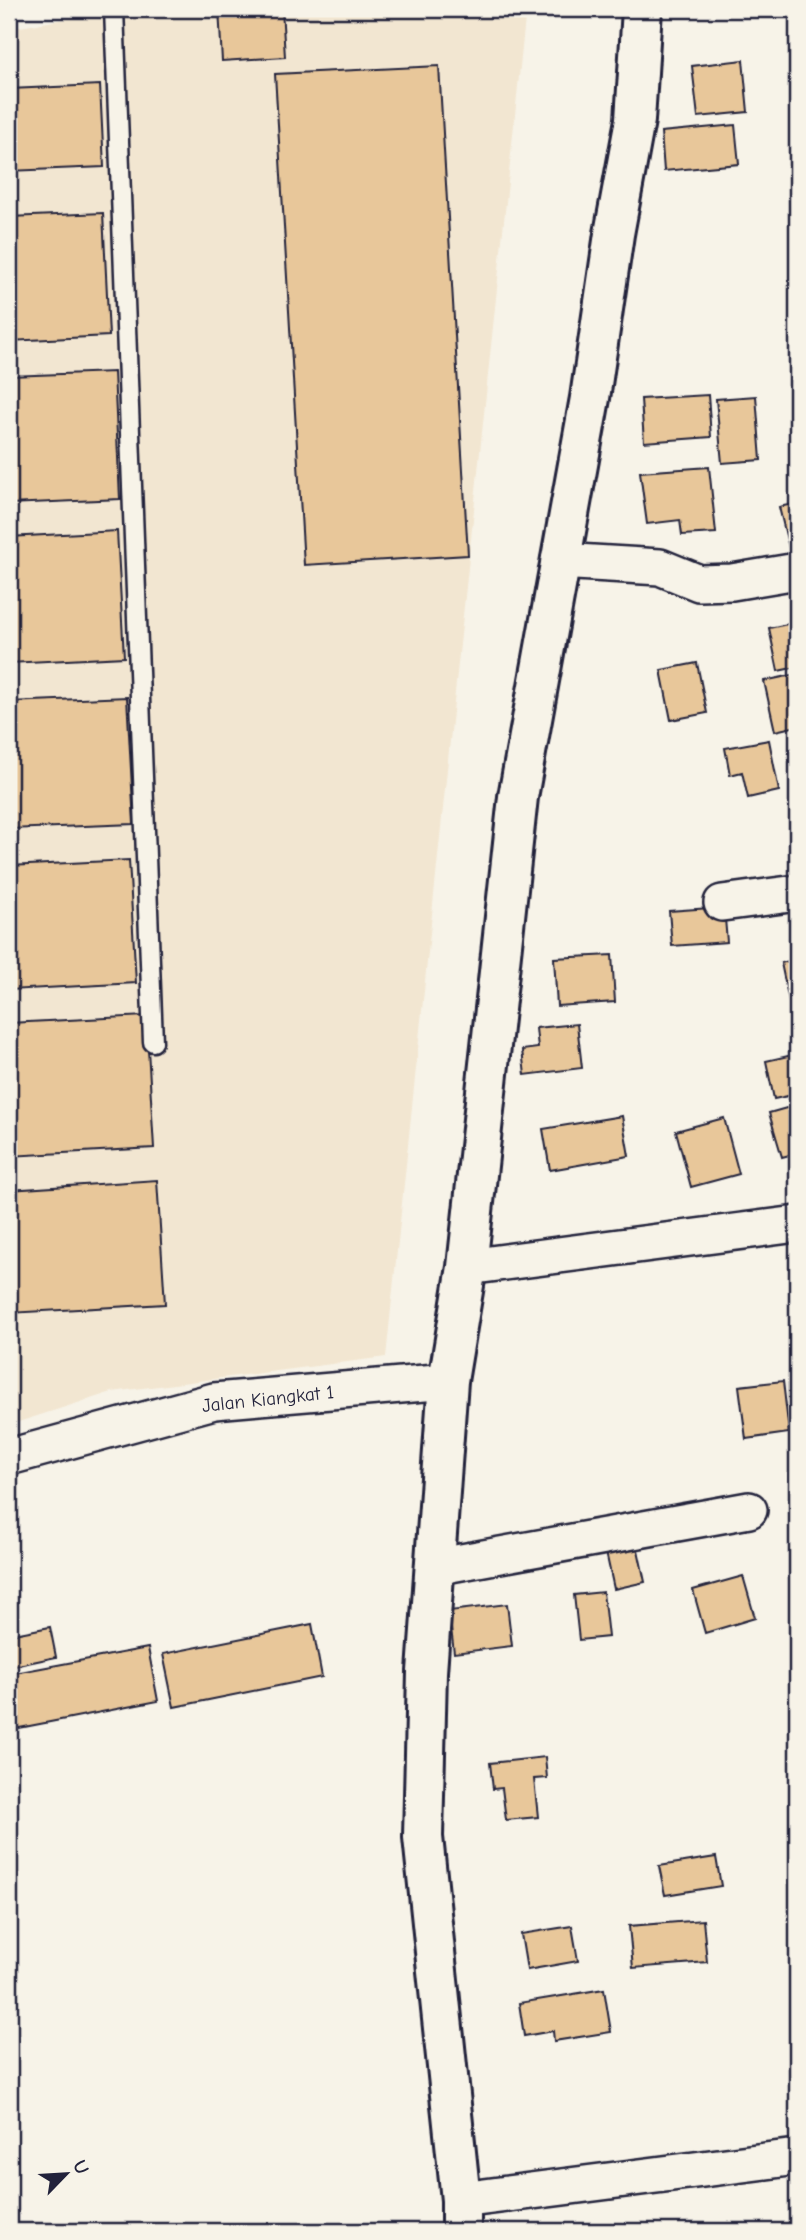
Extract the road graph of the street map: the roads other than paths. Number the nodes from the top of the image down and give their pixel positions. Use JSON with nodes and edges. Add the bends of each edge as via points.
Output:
{"nodes":[{"id":1,"x":114,"y":9,"type":"edge"},
{"id":2,"x":642,"y":9,"type":"edge"},
{"id":3,"x":559,"y":561,"type":"junction"},
{"id":4,"x":797,"y":572,"type":"edge"},
{"id":5,"x":797,"y":893,"type":"edge"},
{"id":6,"x":722,"y":903,"type":"dead end"},
{"id":7,"x":153,"y":1042,"type":"dead end"},
{"id":8,"x":797,"y":1224,"type":"edge"},
{"id":9,"x":467,"y":1267,"type":"junction"},
{"id":10,"x":449,"y":1381,"type":"junction"},
{"id":11,"x":9,"y":1457,"type":"edge"},
{"id":12,"x":749,"y":1510,"type":"dead end"},
{"id":13,"x":434,"y":1567,"type":"junction"},
{"id":14,"x":797,"y":2157,"type":"edge"},
{"id":15,"x":461,"y":2216,"type":"edge"}],
"edges":[{"from":1,"to":7,"type":"lane"},
{"from":2,"to":3,"type":"street","via":[[635,120]]},
{"from":3,"to":4,"type":"street","via":[[660,566],[698,583]]},
{"from":3,"to":9,"type":"street","via":[[518,797]]},
{"from":5,"to":6,"type":"street"},
{"from":8,"to":9,"type":"street"},
{"from":9,"to":10,"type":"street"},
{"from":10,"to":11,"type":"street","name":"Jalan Kiangkat 1","via":[[214,1401]]},
{"from":10,"to":13,"type":"street"},
{"from":12,"to":13,"type":"street"},
{"from":13,"to":15,"type":"street","via":[[423,1837]]},
{"from":14,"to":15,"type":"street"}]}
